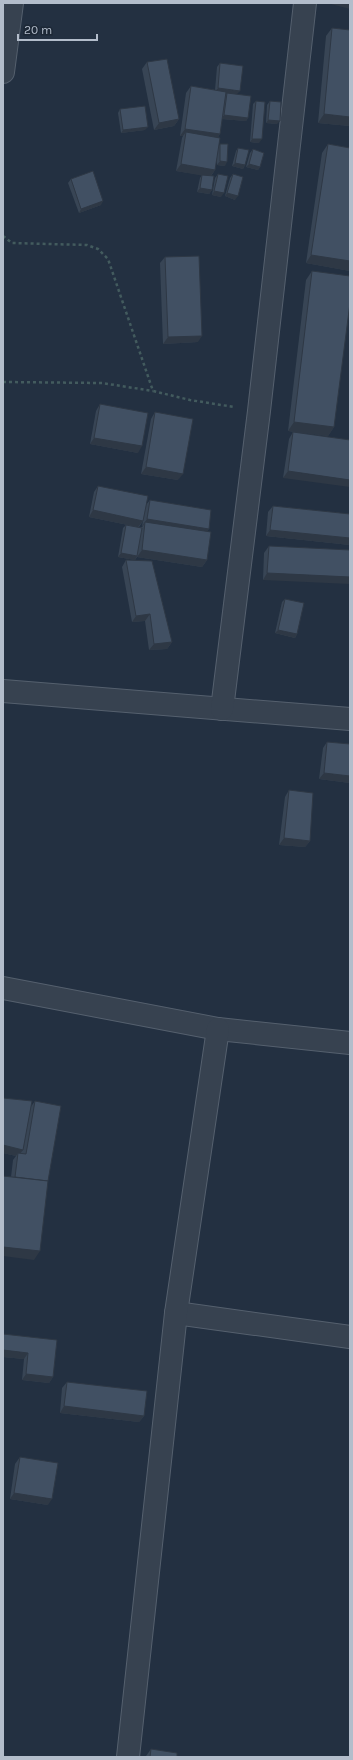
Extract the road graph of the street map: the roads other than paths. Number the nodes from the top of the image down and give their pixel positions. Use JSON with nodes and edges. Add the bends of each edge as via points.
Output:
{"nodes":[{"id":1,"x":12,"y":3,"type":"edge"},
{"id":2,"x":305,"y":3,"type":"edge"},
{"id":3,"x":3,"y":72,"type":"edge"},
{"id":4,"x":3,"y":691,"type":"edge"},
{"id":5,"x":222,"y":709,"type":"junction"},
{"id":6,"x":350,"y":719,"type":"edge"},
{"id":7,"x":3,"y":988,"type":"edge"},
{"id":8,"x":218,"y":1029,"type":"junction"},
{"id":9,"x":350,"y":1043,"type":"edge"},
{"id":10,"x":176,"y":1313,"type":"junction"},
{"id":11,"x":350,"y":1337,"type":"edge"},
{"id":12,"x":128,"y":1757,"type":"edge"}],
"edges":[{"from":1,"to":3,"type":"street"},
{"from":2,"to":5,"type":"street"},
{"from":4,"to":5,"type":"street"},
{"from":5,"to":6,"type":"street"},
{"from":7,"to":8,"type":"street"},
{"from":8,"to":9,"type":"street"},
{"from":8,"to":10,"type":"street"},
{"from":10,"to":11,"type":"street"},
{"from":10,"to":12,"type":"street"}]}
